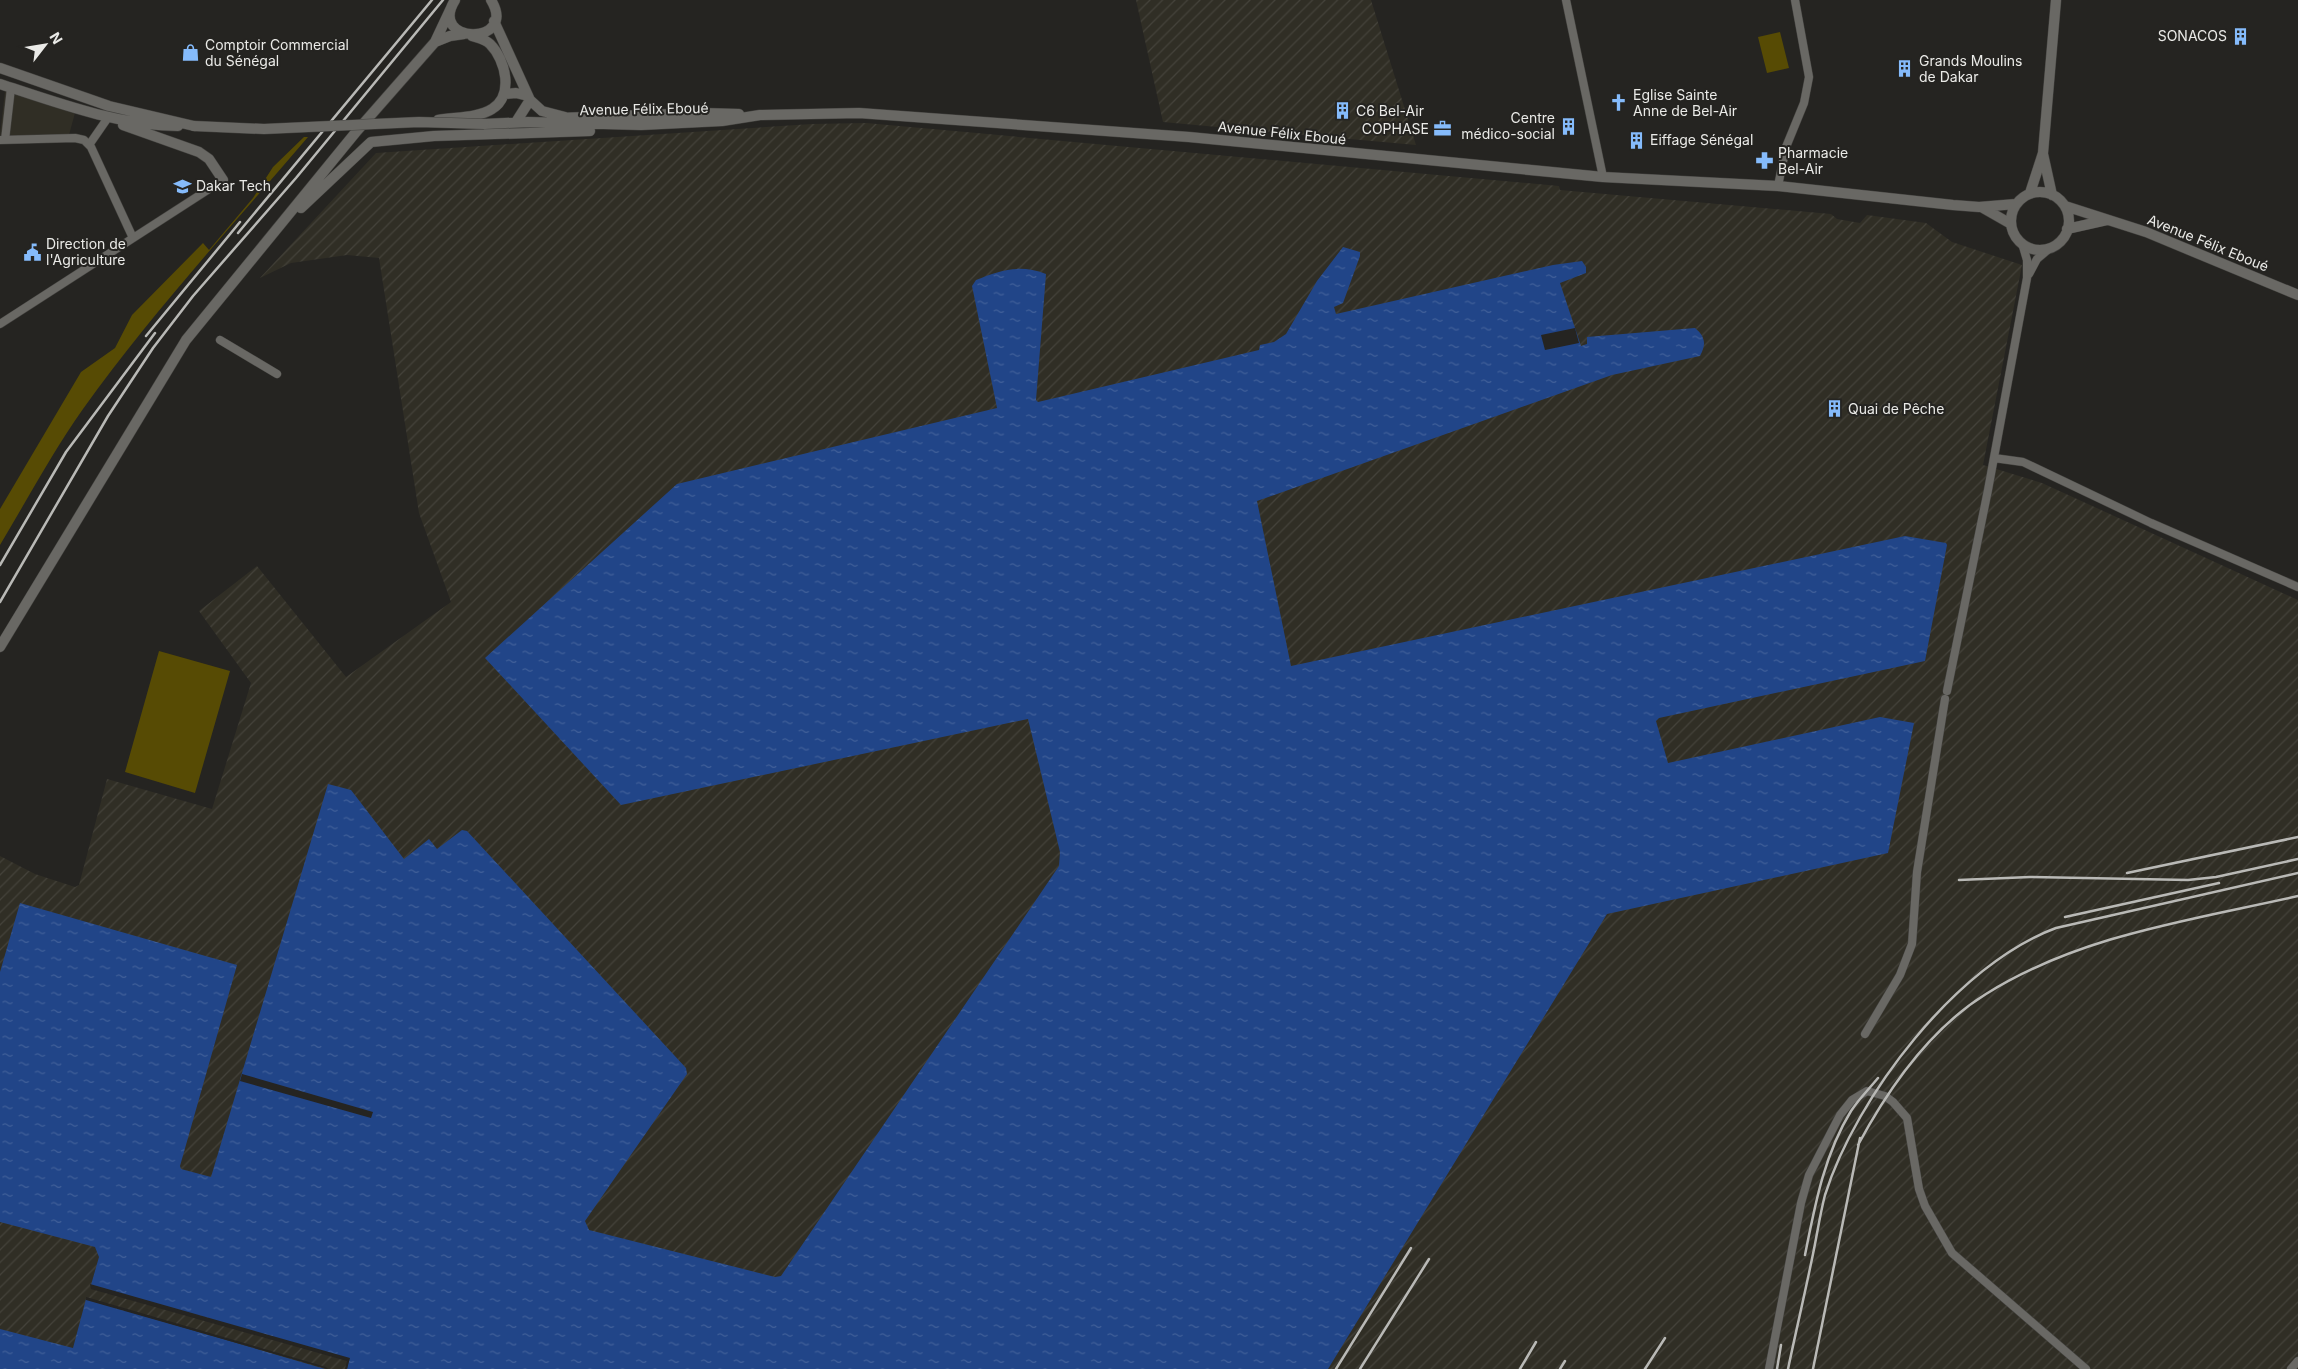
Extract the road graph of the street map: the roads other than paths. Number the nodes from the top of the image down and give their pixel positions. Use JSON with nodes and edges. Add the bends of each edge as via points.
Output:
{"nodes":[{"id":1,"x":491,"y":0,"type":"edge"},
{"id":2,"x":503,"y":0,"type":"edge"},
{"id":3,"x":1566,"y":0,"type":"edge"},
{"id":4,"x":1795,"y":0,"type":"edge"},
{"id":5,"x":2056,"y":0,"type":"edge"},
{"id":6,"x":453,"y":4,"type":"edge"},
{"id":7,"x":495,"y":17,"type":"junction"},
{"id":8,"x":468,"y":35,"type":"junction"},
{"id":9,"x":435,"y":42,"type":"junction"},
{"id":10,"x":0,"y":68,"type":"edge"},
{"id":11,"x":0,"y":84,"type":"edge"},
{"id":12,"x":11,"y":88,"type":"junction"},
{"id":13,"x":505,"y":94,"type":"junction"},
{"id":14,"x":529,"y":98,"type":"junction"},
{"id":15,"x":87,"y":112,"type":"junction"},
{"id":16,"x":760,"y":116,"type":"junction"},
{"id":17,"x":566,"y":118,"type":"junction"},
{"id":18,"x":107,"y":119,"type":"junction"},
{"id":19,"x":158,"y":122,"type":"junction"},
{"id":20,"x":418,"y":122,"type":"junction"},
{"id":21,"x":516,"y":122,"type":"junction"},
{"id":22,"x":528,"y":122,"type":"junction"},
{"id":23,"x":640,"y":125,"type":"junction"},
{"id":24,"x":356,"y":132,"type":"junction"},
{"id":25,"x":3,"y":140,"type":"edge"},
{"id":26,"x":371,"y":142,"type":"junction"},
{"id":27,"x":89,"y":145,"type":"junction"},
{"id":28,"x":2043,"y":153,"type":"junction"},
{"id":29,"x":1603,"y":177,"type":"junction"},
{"id":30,"x":224,"y":180,"type":"joint"},
{"id":31,"x":1778,"y":186,"type":"junction"},
{"id":32,"x":2030,"y":193,"type":"junction"},
{"id":33,"x":2052,"y":195,"type":"junction"},
{"id":34,"x":2016,"y":204,"type":"junction"},
{"id":35,"x":2065,"y":206,"type":"junction"},
{"id":36,"x":1980,"y":207,"type":"junction"},
{"id":37,"x":2107,"y":220,"type":"junction"},
{"id":38,"x":2011,"y":224,"type":"junction"},
{"id":39,"x":276,"y":230,"type":"junction"},
{"id":40,"x":2067,"y":230,"type":"junction"},
{"id":41,"x":133,"y":238,"type":"junction"},
{"id":42,"x":2022,"y":243,"type":"junction"},
{"id":43,"x":2050,"y":248,"type":"junction"},
{"id":44,"x":2027,"y":278,"type":"junction"},
{"id":45,"x":2298,"y":295,"type":"edge"},
{"id":46,"x":0,"y":324,"type":"edge"},
{"id":47,"x":220,"y":340,"type":"dead end"},
{"id":48,"x":277,"y":374,"type":"dead end"},
{"id":49,"x":1994,"y":458,"type":"junction"},
{"id":50,"x":2298,"y":587,"type":"edge"},
{"id":51,"x":0,"y":647,"type":"edge"},
{"id":52,"x":1864,"y":1034,"type":"dead end"},
{"id":53,"x":2298,"y":1362,"type":"edge"},
{"id":54,"x":1769,"y":1369,"type":"edge"},
{"id":55,"x":2086,"y":1369,"type":"edge"},
{"id":56,"x":2291,"y":1369,"type":"edge"}],
"edges":[{"from":1,"to":7,"type":"street"},
{"from":2,"to":7,"type":"street"},
{"from":3,"to":29,"type":"street"},
{"from":4,"to":31,"type":"street","via":[[1809,77],[1804,104],[1786,147]]},
{"from":5,"to":28,"type":"street"},
{"from":6,"to":8,"type":"street","via":[[453,24]]},
{"from":6,"to":9,"type":"street"},
{"from":7,"to":8,"type":"street","via":[[487,31]]},
{"from":7,"to":14,"type":"street"},
{"from":8,"to":9,"type":"street","via":[[450,36]]},
{"from":8,"to":13,"type":"street","via":[[488,42],[496,53],[504,74]]},
{"from":9,"to":24,"type":"street"},
{"from":10,"to":19,"type":"street"},
{"from":11,"to":12,"type":"street"},
{"from":12,"to":15,"type":"street"},
{"from":12,"to":25,"type":"street"},
{"from":13,"to":14,"type":"street","via":[[516,93]]},
{"from":13,"to":20,"type":"street","bridge":true,"via":[[493,109],[478,114]]},
{"from":14,"to":17,"type":"street","via":[[542,111]]},
{"from":14,"to":21,"type":"street"},
{"from":15,"to":18,"type":"street"},
{"from":15,"to":19,"type":"street"},
{"from":16,"to":17,"type":"street","name":"Avenue Félix Eboué","via":[[702,112]]},
{"from":16,"to":23,"type":"street","name":"Avenue Félix Eboué"},
{"from":16,"to":29,"type":"street","name":"Avenue Félix Eboué","via":[[859,113],[1189,137]]},
{"from":17,"to":22,"type":"street","name":"Avenue Félix Eboué"},
{"from":18,"to":27,"type":"street"},
{"from":18,"to":30,"type":"street","via":[[199,152],[209,159]]},
{"from":19,"to":20,"type":"street","bridge":true,"via":[[264,129]]},
{"from":20,"to":21,"type":"street","name":"Avenue Félix Eboué","bridge":true},
{"from":21,"to":22,"type":"street","name":"Avenue Félix Eboué"},
{"from":22,"to":23,"type":"street","name":"Avenue Félix Eboué"},
{"from":23,"to":26,"type":"street","via":[[608,130],[434,136]]},
{"from":24,"to":26,"type":"street"},
{"from":24,"to":39,"type":"street"},
{"from":25,"to":27,"type":"street","via":[[75,138]]},
{"from":26,"to":39,"type":"street"},
{"from":27,"to":41,"type":"street"},
{"from":28,"to":32,"type":"street"},
{"from":28,"to":33,"type":"street"},
{"from":29,"to":31,"type":"street","name":"Avenue Félix Eboué"},
{"from":30,"to":41,"type":"street"},
{"from":31,"to":36,"type":"street","name":"Avenue Félix Eboué"},
{"from":32,"to":33,"type":"street"},
{"from":32,"to":34,"type":"street"},
{"from":33,"to":35,"type":"street"},
{"from":34,"to":36,"type":"street"},
{"from":34,"to":38,"type":"street"},
{"from":35,"to":37,"type":"street","name":"Avenue Félix Eboué"},
{"from":35,"to":40,"type":"street"},
{"from":36,"to":38,"type":"street"},
{"from":37,"to":40,"type":"street"},
{"from":37,"to":45,"type":"street","name":"Avenue Félix Eboué","via":[[2146,232]]},
{"from":38,"to":42,"type":"street"},
{"from":39,"to":51,"type":"street","via":[[186,340]]},
{"from":40,"to":43,"type":"street","via":[[2062,239]]},
{"from":41,"to":46,"type":"street"},
{"from":42,"to":43,"type":"street","via":[[2038,250]]},
{"from":42,"to":44,"type":"street","via":[[2028,260]]},
{"from":43,"to":44,"type":"street","via":[[2037,258]]},
{"from":44,"to":49,"type":"street"},
{"from":47,"to":48,"type":"street"},
{"from":49,"to":50,"type":"street","via":[[2023,462],[2151,523]]},
{"from":49,"to":52,"type":"street","via":[[1946,695],[1917,872],[1912,944],[1900,975]]},
{"from":53,"to":56,"type":"street"},
{"from":54,"to":55,"type":"street","via":[[1809,1175],[1840,1115],[1852,1100],[1867,1091],[1885,1096],[1906,1118],[1919,1189],[1952,1253]]}]}
